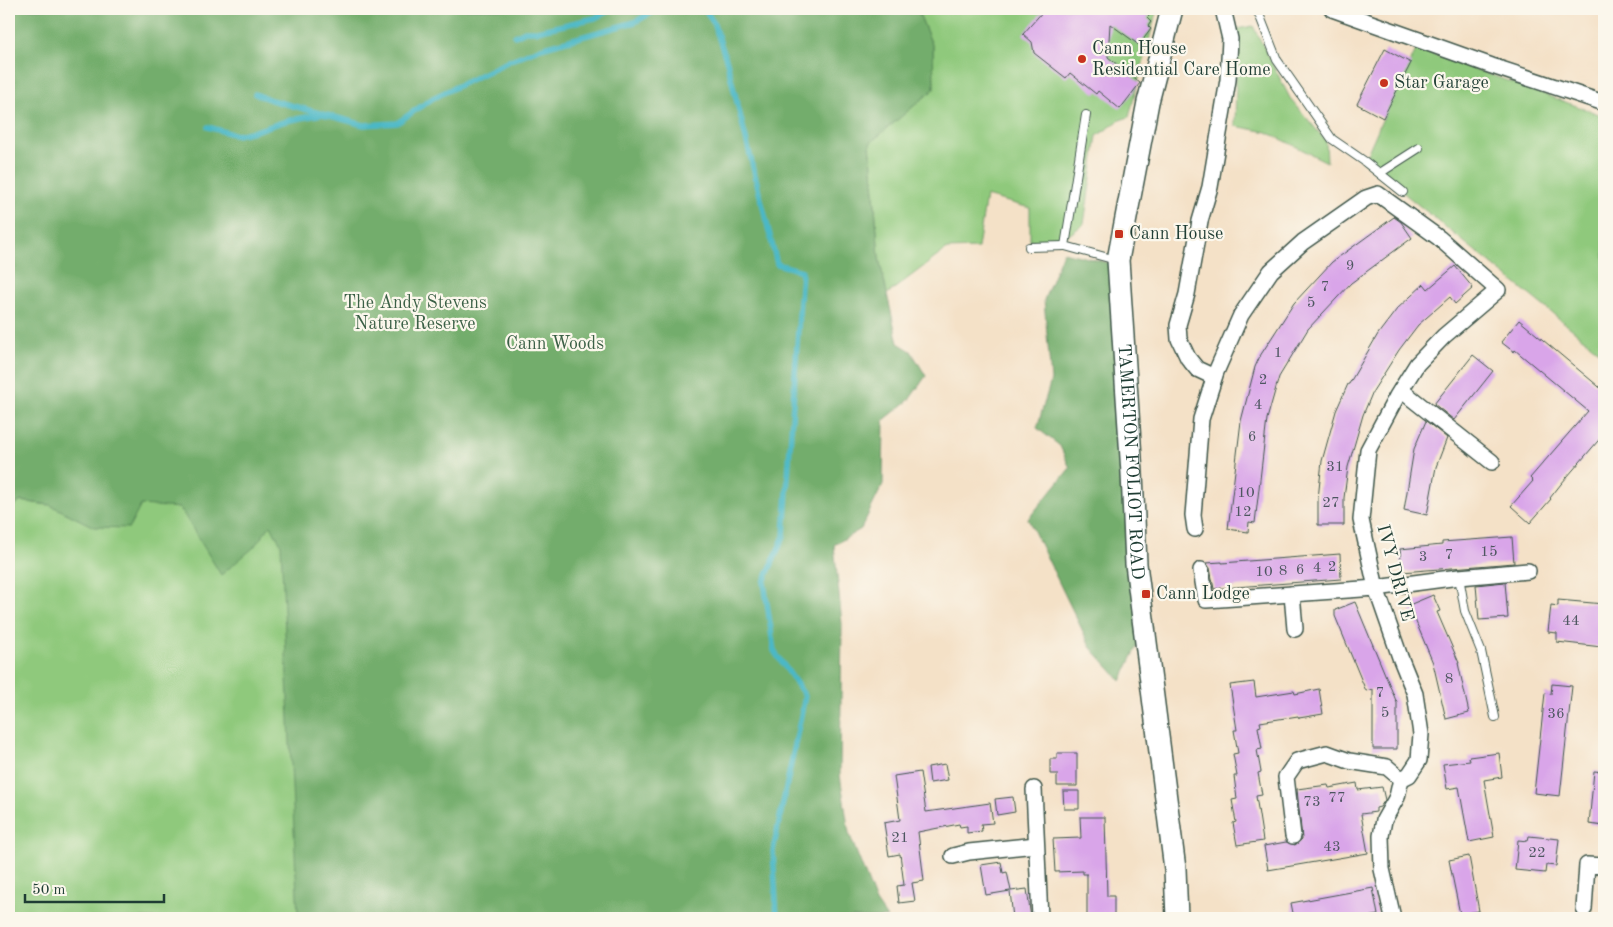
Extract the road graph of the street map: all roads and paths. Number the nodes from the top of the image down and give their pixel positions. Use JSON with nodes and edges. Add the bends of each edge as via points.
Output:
{"nodes":[{"id":1,"x":1172,"y":9,"type":"edge"},
{"id":2,"x":1224,"y":9,"type":"edge"},
{"id":3,"x":1255,"y":9,"type":"edge"},
{"id":4,"x":1332,"y":9,"type":"edge"},
{"id":5,"x":1604,"y":103,"type":"edge"},
{"id":6,"x":1086,"y":114,"type":"dead end"},
{"id":7,"x":1419,"y":148,"type":"dead end"},
{"id":8,"x":1380,"y":174,"type":"junction"},
{"id":9,"x":1403,"y":192,"type":"dead end"},
{"id":10,"x":1065,"y":246,"type":"junction"},
{"id":11,"x":1030,"y":247,"type":"dead end"},
{"id":12,"x":1118,"y":260,"type":"junction"},
{"id":13,"x":1214,"y":378,"type":"junction"},
{"id":14,"x":1401,"y":390,"type":"junction"},
{"id":15,"x":1492,"y":462,"type":"dead end"},
{"id":16,"x":1195,"y":529,"type":"dead end"},
{"id":17,"x":1201,"y":570,"type":"dead end"},
{"id":18,"x":1528,"y":571,"type":"dead end"},
{"id":19,"x":1459,"y":577,"type":"junction"},
{"id":20,"x":1376,"y":588,"type":"junction"},
{"id":21,"x":1292,"y":594,"type":"junction"},
{"id":22,"x":1295,"y":629,"type":"dead end"},
{"id":23,"x":1495,"y":717,"type":"dead end"},
{"id":24,"x":1401,"y":779,"type":"junction"},
{"id":25,"x":1034,"y":789,"type":"dead end"},
{"id":26,"x":1293,"y":836,"type":"dead end"},
{"id":27,"x":1036,"y":845,"type":"junction"},
{"id":28,"x":953,"y":856,"type":"dead end"},
{"id":29,"x":1604,"y":866,"type":"edge"},
{"id":30,"x":1584,"y":909,"type":"dead end"},
{"id":31,"x":1040,"y":918,"type":"edge"},
{"id":32,"x":1177,"y":918,"type":"edge"},
{"id":33,"x":1393,"y":918,"type":"edge"}],
"edges":[{"from":1,"to":12,"type":"main road","name":"TAMERTON FOLIOT ROAD","via":[[1148,102]]},
{"from":2,"to":13,"type":"street","via":[[1230,39],[1228,80],[1210,187],[1178,325],[1179,339],[1188,358]]},
{"from":3,"to":8,"type":"lane","via":[[1277,60],[1332,138]]},
{"from":4,"to":5,"type":"street"},
{"from":6,"to":10,"type":"lane"},
{"from":7,"to":8,"type":"lane"},
{"from":8,"to":9,"type":"lane"},
{"from":10,"to":11,"type":"lane"},
{"from":10,"to":12,"type":"lane"},
{"from":12,"to":32,"type":"main road","name":"TAMERTON FOLIOT ROAD","via":[[1136,564],[1175,869]]},
{"from":13,"to":14,"type":"street","name":"IVY DRIVE","via":[[1241,315],[1271,271],[1347,209],[1378,194],[1439,238],[1498,290],[1444,336],[1417,364]]},
{"from":13,"to":16,"type":"street","via":[[1201,420],[1193,515]]},
{"from":14,"to":15,"type":"street"},
{"from":14,"to":20,"type":"street","name":"IVY DRIVE","via":[[1368,450],[1362,520]]},
{"from":17,"to":21,"type":"street","via":[[1206,600]]},
{"from":18,"to":19,"type":"street"},
{"from":19,"to":20,"type":"street"},
{"from":19,"to":23,"type":"lane","via":[[1465,611],[1480,651]]},
{"from":20,"to":21,"type":"street"},
{"from":20,"to":24,"type":"street","name":"IVY DRIVE","via":[[1415,694],[1421,734],[1418,760],[1408,775]]},
{"from":21,"to":22,"type":"street"},
{"from":24,"to":26,"type":"street","via":[[1386,767],[1349,761],[1327,753],[1297,761],[1286,777]]},
{"from":24,"to":33,"type":"street","via":[[1381,836],[1382,869]]},
{"from":25,"to":27,"type":"street"},
{"from":27,"to":28,"type":"street"},
{"from":27,"to":31,"type":"street"},
{"from":29,"to":30,"type":"street","via":[[1587,865]]}]}
